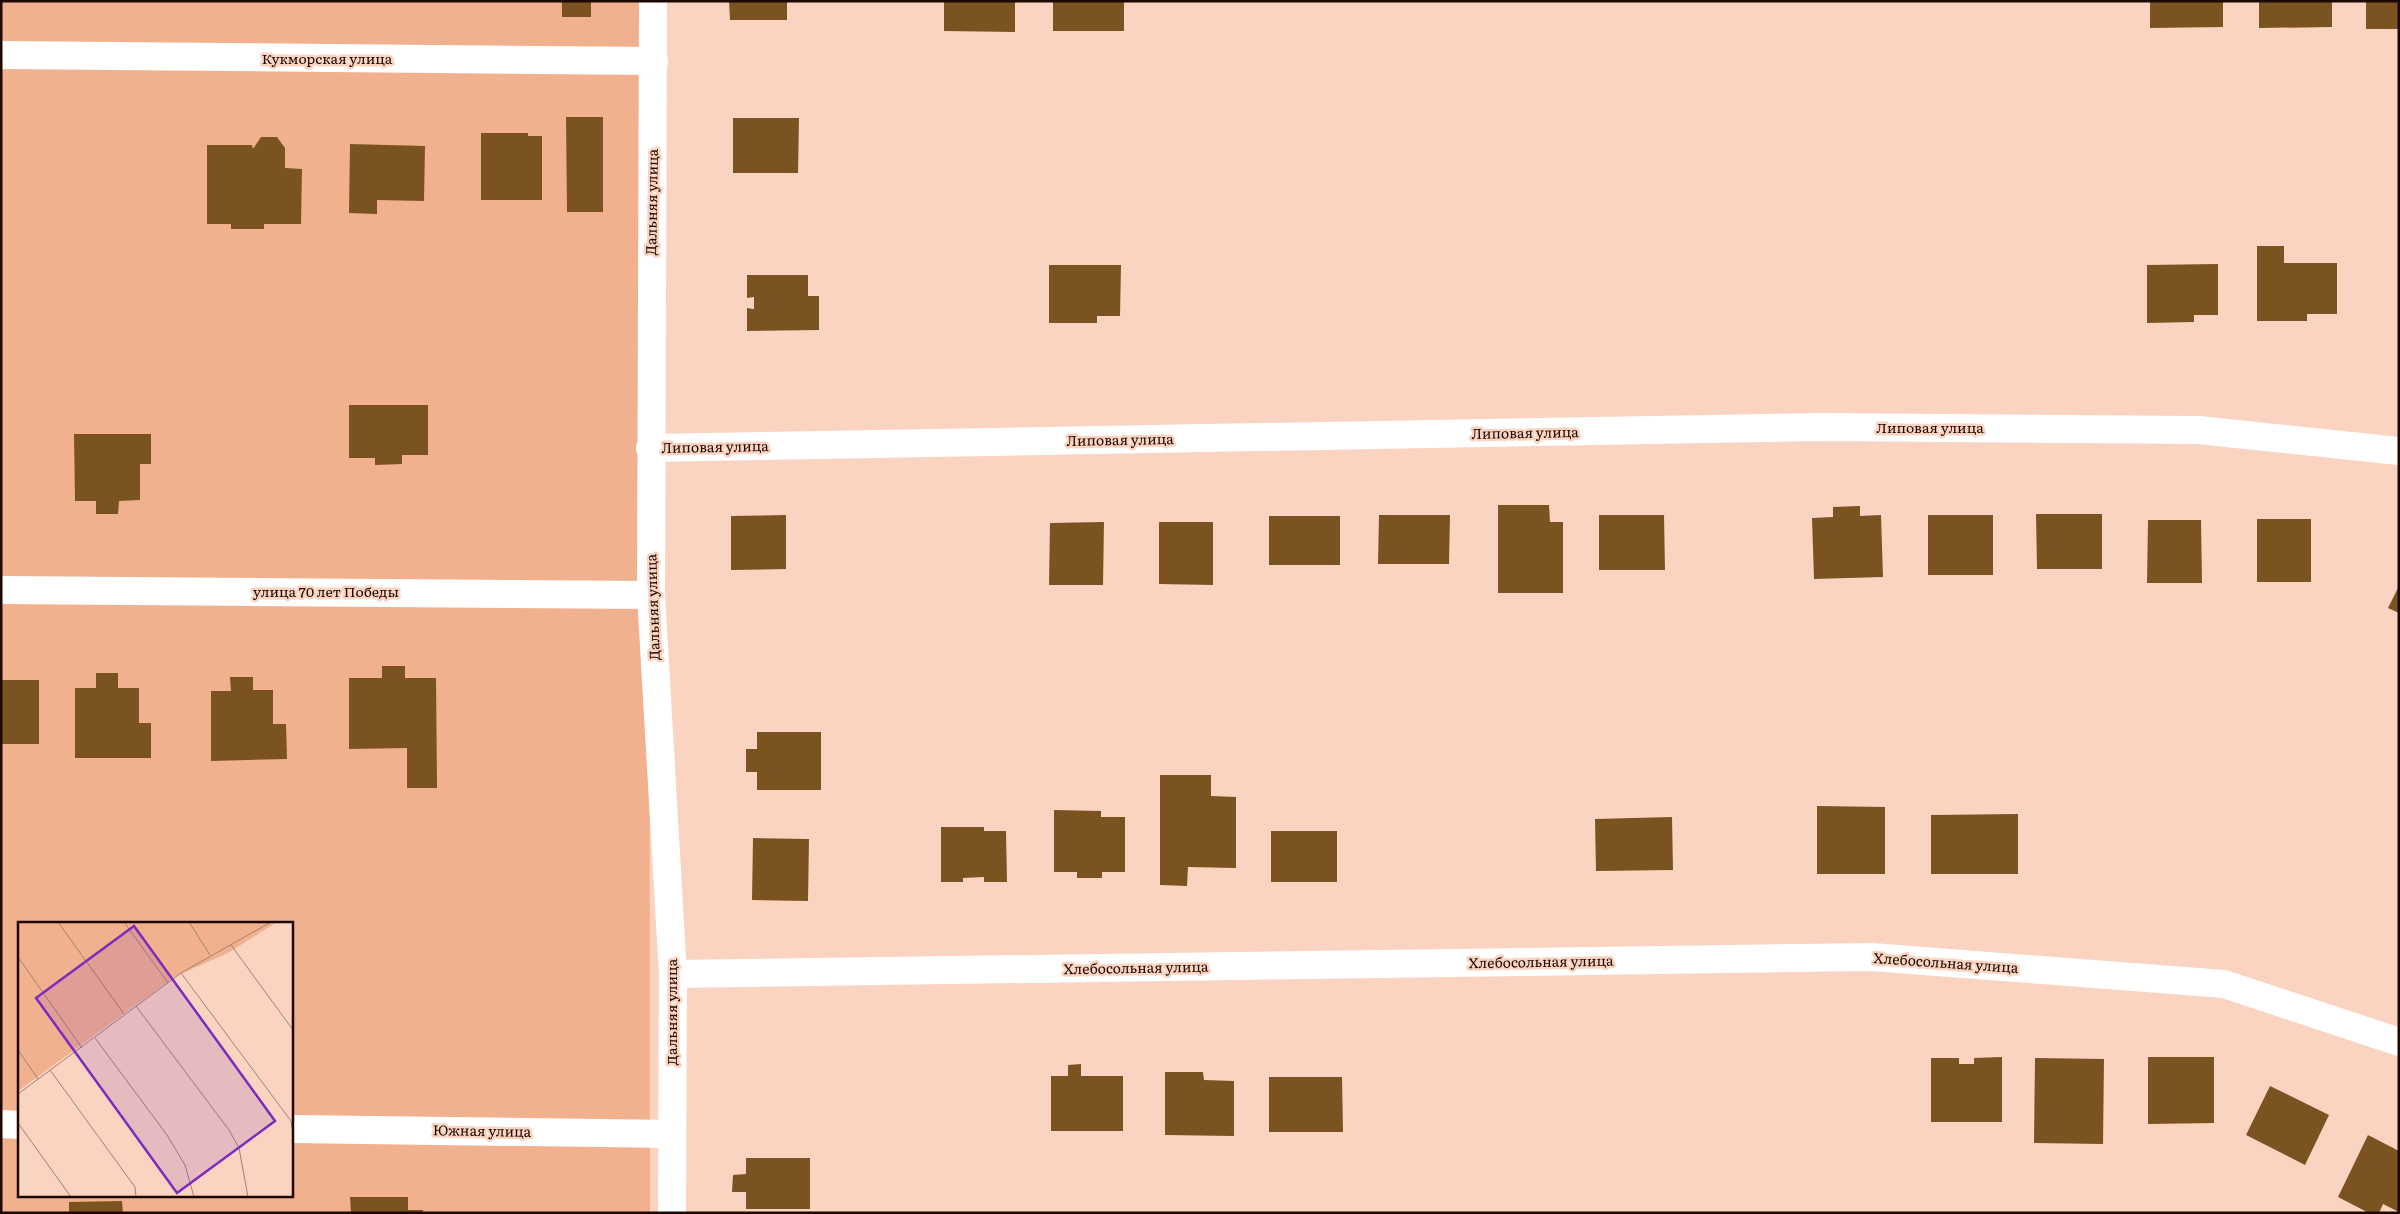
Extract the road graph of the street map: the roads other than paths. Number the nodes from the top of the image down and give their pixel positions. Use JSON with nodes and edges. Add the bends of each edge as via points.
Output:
{"nodes":[{"id":1,"x":653,"y":1,"type":"edge"},
{"id":2,"x":1,"y":55,"type":"edge"},
{"id":3,"x":654,"y":61,"type":"junction"},
{"id":4,"x":650,"y":448,"type":"junction"},
{"id":5,"x":2399,"y":451,"type":"edge"},
{"id":6,"x":1,"y":590,"type":"edge"},
{"id":7,"x":651,"y":594,"type":"junction"},
{"id":8,"x":673,"y":974,"type":"junction"},
{"id":9,"x":2399,"y":1042,"type":"edge"},
{"id":10,"x":1,"y":1124,"type":"edge"},
{"id":11,"x":18,"y":1125,"type":"edge"},
{"id":12,"x":292,"y":1128,"type":"edge"},
{"id":13,"x":672,"y":1134,"type":"junction"},
{"id":14,"x":672,"y":1213,"type":"edge"}],
"edges":[{"from":1,"to":3,"type":"street","name":"Дальняя улица"},
{"from":2,"to":3,"type":"street","name":"Кукморская улица"},
{"from":3,"to":4,"type":"street","name":"Дальняя улица"},
{"from":4,"to":5,"type":"street","name":"Липовая улица","via":[[1841,428],[2198,430]]},
{"from":4,"to":7,"type":"street","name":"Дальняя улица"},
{"from":6,"to":7,"type":"street","name":"улица 70 лет Победы"},
{"from":7,"to":8,"type":"street","name":"Дальняя улица"},
{"from":8,"to":9,"type":"street","name":"Хлебосольная улица","via":[[1872,957],[2224,984]]},
{"from":8,"to":13,"type":"street","name":"Дальняя улица"},
{"from":10,"to":11,"type":"street"},
{"from":12,"to":13,"type":"street","name":"Южная улица"},
{"from":13,"to":14,"type":"street","name":"Дальняя улица"}]}
